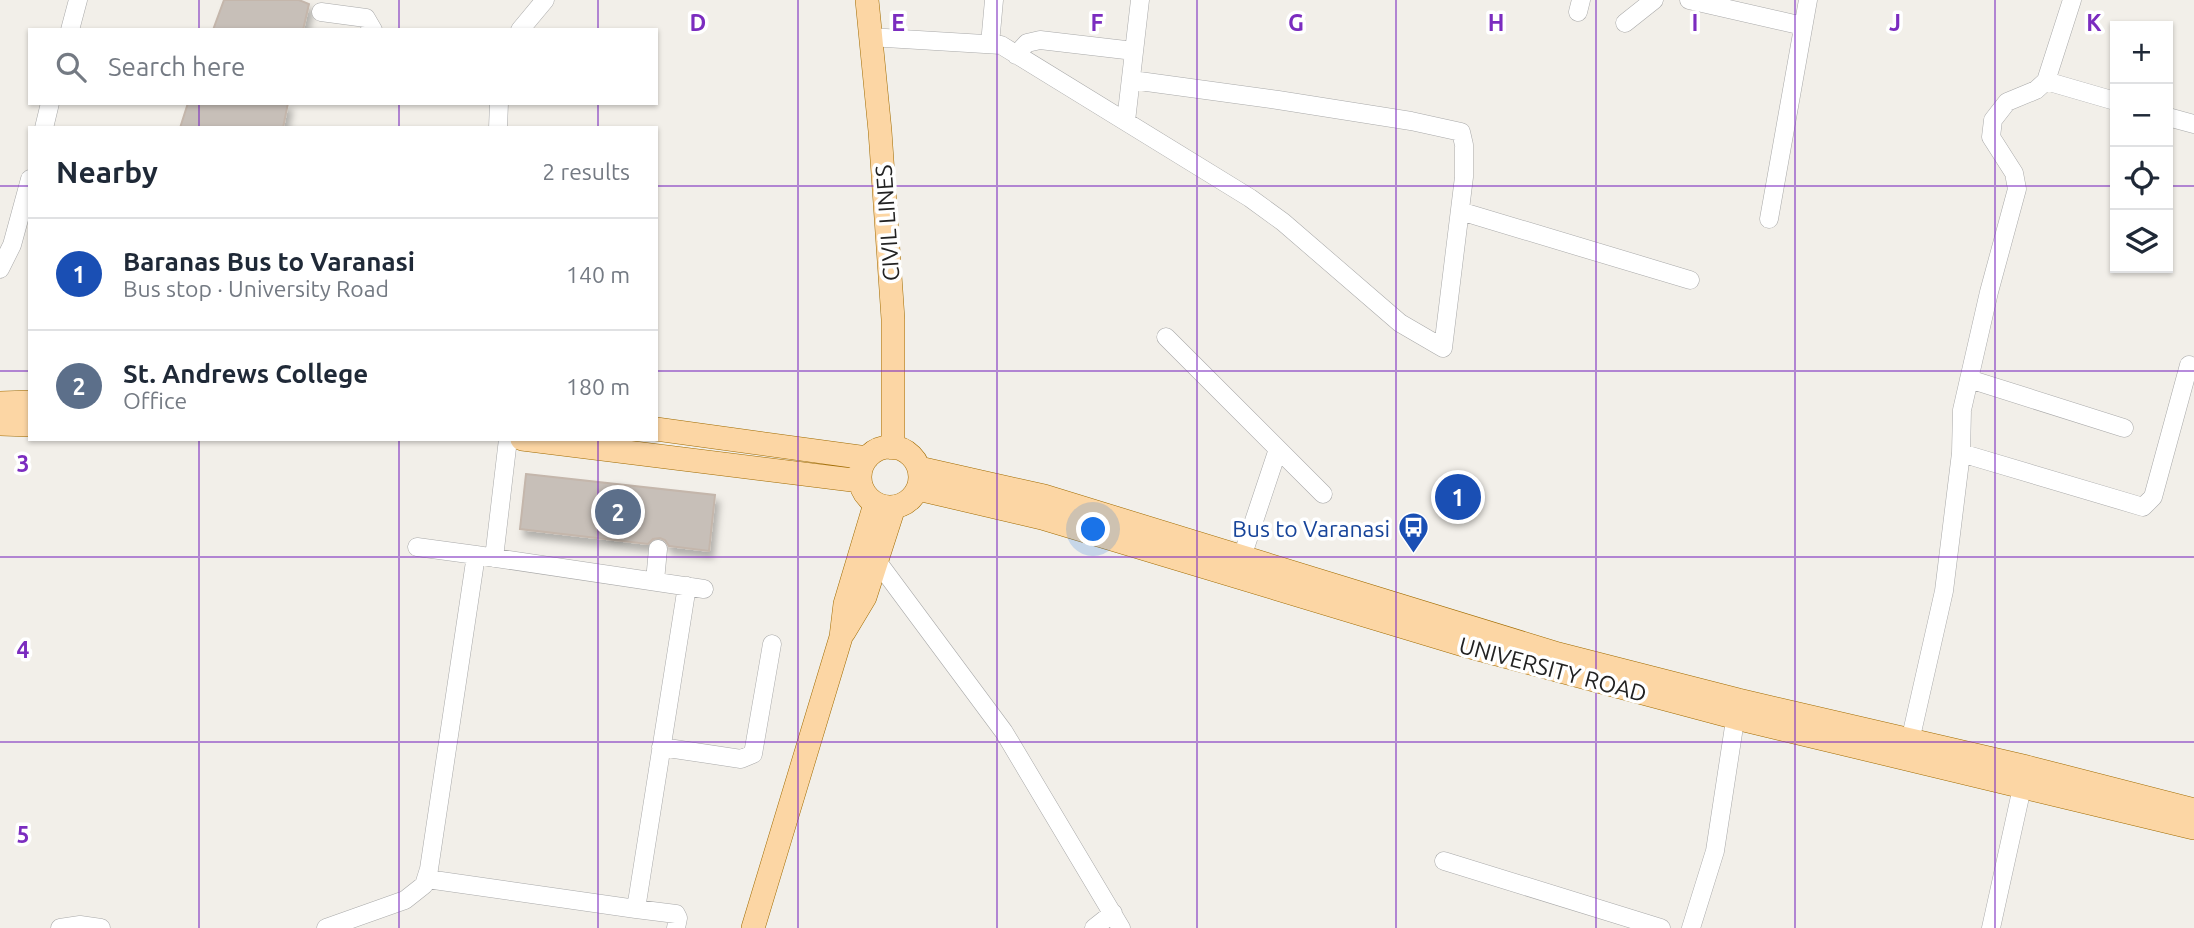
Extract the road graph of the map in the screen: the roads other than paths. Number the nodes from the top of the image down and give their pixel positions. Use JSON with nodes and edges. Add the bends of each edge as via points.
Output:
{"nodes":[{"id":1,"x":78,"y":0,"type":"edge"},
{"id":2,"x":545,"y":0,"type":"edge"},
{"id":3,"x":867,"y":0,"type":"edge"},
{"id":4,"x":993,"y":0,"type":"edge"},
{"id":5,"x":1140,"y":0,"type":"edge"},
{"id":6,"x":1654,"y":0,"type":"edge"},
{"id":7,"x":1689,"y":0,"type":"edge"},
{"id":8,"x":1808,"y":0,"type":"edge"},
{"id":9,"x":2072,"y":0,"type":"edge"},
{"id":10,"x":321,"y":12,"type":"dead end"},
{"id":11,"x":1625,"y":23,"type":"dead end"},
{"id":12,"x":1804,"y":26,"type":"junction"},
{"id":13,"x":71,"y":28,"type":"edge"},
{"id":14,"x":372,"y":28,"type":"edge"},
{"id":15,"x":522,"y":28,"type":"edge"},
{"id":16,"x":869,"y":37,"type":"junction"},
{"id":17,"x":990,"y":44,"type":"junction"},
{"id":18,"x":1134,"y":51,"type":"junction"},
{"id":19,"x":1016,"y":55,"type":"junction"},
{"id":20,"x":1132,"y":80,"type":"junction"},
{"id":21,"x":2046,"y":81,"type":"junction"},
{"id":22,"x":2110,"y":100,"type":"edge"},
{"id":23,"x":50,"y":105,"type":"edge"},
{"id":24,"x":499,"y":105,"type":"edge"},
{"id":25,"x":2173,"y":118,"type":"edge"},
{"id":26,"x":1126,"y":121,"type":"junction"},
{"id":27,"x":2194,"y":124,"type":"edge"},
{"id":28,"x":44,"y":126,"type":"edge"},
{"id":29,"x":498,"y":126,"type":"edge"},
{"id":30,"x":28,"y":186,"type":"edge"},
{"id":31,"x":1460,"y":211,"type":"junction"},
{"id":32,"x":1769,"y":219,"type":"dead end"},
{"id":33,"x":0,"y":269,"type":"edge"},
{"id":34,"x":1690,"y":280,"type":"dead end"},
{"id":35,"x":1166,"y":338,"type":"dead end"},
{"id":36,"x":2189,"y":365,"type":"dead end"},
{"id":37,"x":1969,"y":379,"type":"junction"},
{"id":38,"x":28,"y":402,"type":"edge"},
{"id":39,"x":0,"y":403,"type":"edge"},
{"id":40,"x":0,"y":424,"type":"edge"},
{"id":41,"x":28,"y":425,"type":"edge"},
{"id":42,"x":2124,"y":428,"type":"dead end"},
{"id":43,"x":658,"y":429,"type":"edge"},
{"id":44,"x":508,"y":441,"type":"edge"},
{"id":45,"x":538,"y":441,"type":"edge"},
{"id":46,"x":893,"y":447,"type":"junction"},
{"id":47,"x":1278,"y":449,"type":"junction"},
{"id":48,"x":1961,"y":453,"type":"junction"},
{"id":49,"x":867,"y":458,"type":"junction"},
{"id":50,"x":918,"y":479,"type":"junction"},
{"id":51,"x":860,"y":481,"type":"junction"},
{"id":52,"x":1323,"y":494,"type":"dead end"},
{"id":53,"x":884,"y":505,"type":"junction"},
{"id":54,"x":418,"y":547,"type":"dead end"},
{"id":55,"x":658,"y":549,"type":"dead end"},
{"id":56,"x":485,"y":556,"type":"junction"},
{"id":57,"x":877,"y":561,"type":"junction"},
{"id":58,"x":1239,"y":566,"type":"junction"},
{"id":59,"x":655,"y":581,"type":"junction"},
{"id":60,"x":841,"y":637,"type":"junction"},
{"id":61,"x":772,"y":644,"type":"dead end"},
{"id":62,"x":1737,"y":709,"type":"junction"},
{"id":63,"x":662,"y":747,"type":"junction"},
{"id":64,"x":1908,"y":748,"type":"junction"},
{"id":65,"x":2024,"y":776,"type":"junction"},
{"id":66,"x":2194,"y":810,"type":"edge"},
{"id":67,"x":2194,"y":828,"type":"edge"},
{"id":68,"x":1444,"y":861,"type":"dead end"},
{"id":69,"x":426,"y":879,"type":"junction"},
{"id":70,"x":636,"y":909,"type":"junction"},
{"id":71,"x":1117,"y":921,"type":"edge"},
{"id":72,"x":60,"y":928,"type":"edge"},
{"id":73,"x":101,"y":928,"type":"edge"},
{"id":74,"x":326,"y":928,"type":"edge"},
{"id":75,"x":676,"y":928,"type":"edge"},
{"id":76,"x":753,"y":928,"type":"edge"},
{"id":77,"x":1094,"y":928,"type":"edge"},
{"id":78,"x":1661,"y":928,"type":"edge"},
{"id":79,"x":1691,"y":928,"type":"edge"},
{"id":80,"x":1991,"y":928,"type":"edge"}],
"edges":[{"from":1,"to":13,"type":"street"},
{"from":2,"to":15,"type":"street"},
{"from":3,"to":16,"type":"main road","name":"CIVIL LINES"},
{"from":4,"to":17,"type":"street"},
{"from":5,"to":18,"type":"street"},
{"from":6,"to":11,"type":"street"},
{"from":7,"to":12,"type":"street"},
{"from":8,"to":12,"type":"street"},
{"from":9,"to":21,"type":"street"},
{"from":10,"to":14,"type":"street","via":[[366,18]]},
{"from":12,"to":32,"type":"street"},
{"from":16,"to":17,"type":"street"},
{"from":16,"to":46,"type":"main road","name":"CIVIL LINES","via":[[893,319]]},
{"from":17,"to":19,"type":"street"},
{"from":18,"to":19,"type":"street","via":[[1040,40],[1027,43]]},
{"from":18,"to":20,"type":"street"},
{"from":19,"to":26,"type":"street"},
{"from":20,"to":26,"type":"street"},
{"from":20,"to":31,"type":"street","via":[[1461,132],[1464,177]]},
{"from":21,"to":22,"type":"street"},
{"from":21,"to":37,"type":"street","via":[[2007,102],[1993,120],[1991,137],[2014,173],[2017,189]]},
{"from":23,"to":28,"type":"street"},
{"from":24,"to":29,"type":"street"},
{"from":25,"to":27,"type":"street"},
{"from":26,"to":31,"type":"street","via":[[1250,198],[1374,303],[1443,348]]},
{"from":30,"to":33,"type":"street","via":[[12,245]]},
{"from":31,"to":34,"type":"street"},
{"from":35,"to":47,"type":"street"},
{"from":36,"to":48,"type":"street","via":[[2153,496],[2143,507]]},
{"from":37,"to":42,"type":"street"},
{"from":37,"to":48,"type":"street","via":[[1962,410]]},
{"from":38,"to":39,"type":"main road"},
{"from":40,"to":41,"type":"main road"},
{"from":43,"to":49,"type":"main road"},
{"from":44,"to":56,"type":"street"},
{"from":45,"to":51,"type":"main road"},
{"from":46,"to":49,"type":"main road"},
{"from":46,"to":50,"type":"main road","via":[[914,459]]},
{"from":47,"to":52,"type":"street"},
{"from":47,"to":58,"type":"street"},
{"from":48,"to":64,"type":"street","via":[[1944,591]]},
{"from":49,"to":51,"type":"main road"},
{"from":50,"to":53,"type":"main road","via":[[913,497],[904,504]]},
{"from":50,"to":58,"type":"main road","name":"UNIVERSITY ROAD","via":[[1044,496]]},
{"from":51,"to":53,"type":"main road","via":[[868,498]]},
{"from":53,"to":57,"type":"main road"},
{"from":53,"to":60,"type":"main road","via":[[845,604]]},
{"from":54,"to":56,"type":"street"},
{"from":55,"to":59,"type":"street"},
{"from":56,"to":59,"type":"street"},
{"from":56,"to":69,"type":"street"},
{"from":57,"to":60,"type":"main road","via":[[858,612]]},
{"from":57,"to":71,"type":"street","via":[[1004,732]]},
{"from":58,"to":62,"type":"main road","name":"UNIVERSITY ROAD","via":[[1558,653]]},
{"from":59,"to":63,"type":"street","via":[[695,587]]},
{"from":60,"to":76,"type":"main road"},
{"from":61,"to":63,"type":"street","via":[[753,754],[741,759]]},
{"from":62,"to":64,"type":"main road","name":"UNIVERSITY ROAD"},
{"from":62,"to":79,"type":"street","via":[[1715,851]]},
{"from":63,"to":70,"type":"street"},
{"from":64,"to":65,"type":"main road","name":"UNIVERSITY ROAD"},
{"from":65,"to":66,"type":"main road","name":"UNIVERSITY ROAD"},
{"from":65,"to":67,"type":"main road","name":"UNIVERSITY ROAD"},
{"from":65,"to":80,"type":"street"},
{"from":68,"to":78,"type":"street"},
{"from":69,"to":70,"type":"street"},
{"from":69,"to":74,"type":"street","via":[[405,900]]},
{"from":70,"to":75,"type":"street","via":[[676,914]]},
{"from":71,"to":77,"type":"street"},
{"from":72,"to":73,"type":"street"}]}
